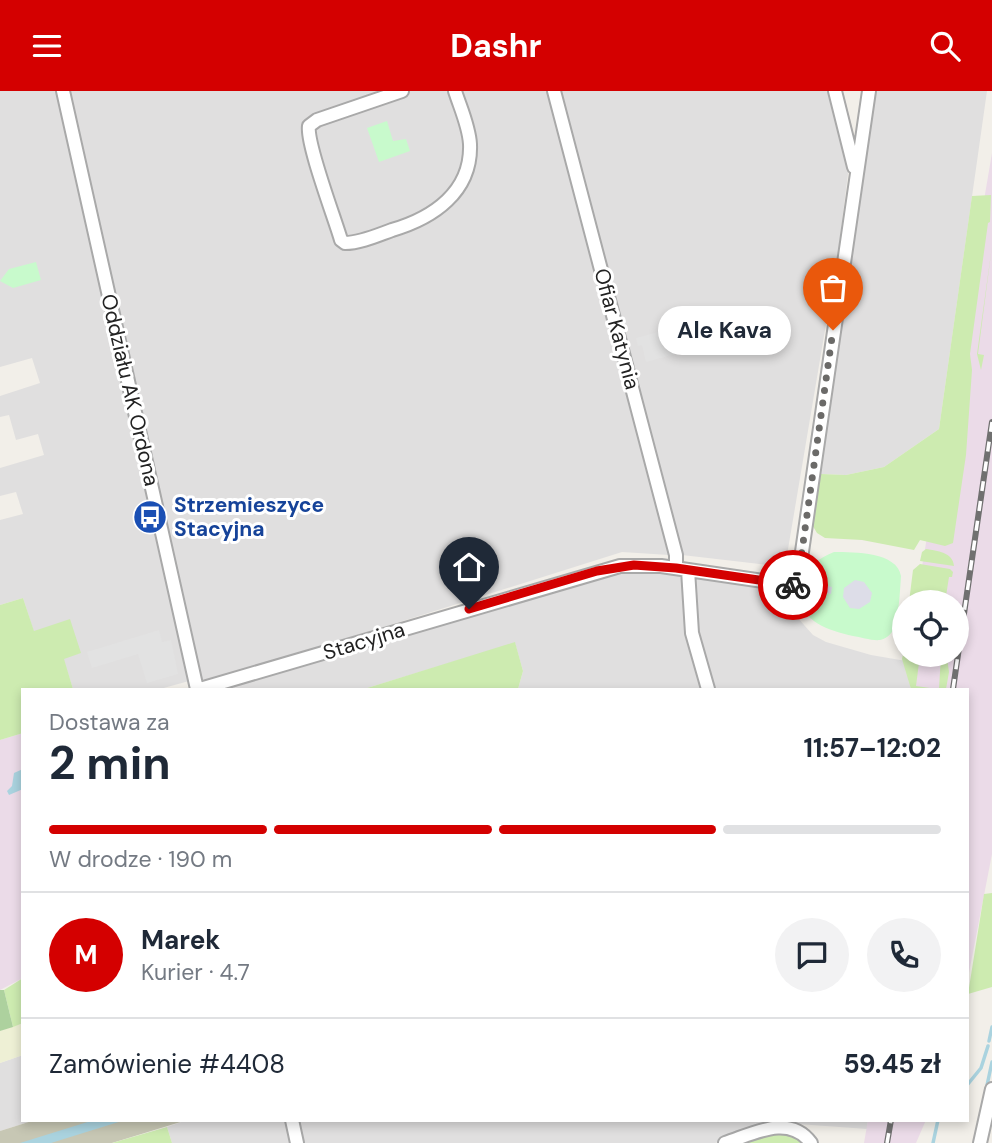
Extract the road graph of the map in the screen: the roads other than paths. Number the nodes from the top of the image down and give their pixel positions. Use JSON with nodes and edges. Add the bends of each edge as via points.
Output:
{"nodes":[{"id":1,"x":63,"y":91,"type":"edge"},
{"id":2,"x":402,"y":91,"type":"edge"},
{"id":3,"x":455,"y":91,"type":"edge"},
{"id":4,"x":554,"y":91,"type":"edge"},
{"id":5,"x":835,"y":91,"type":"edge"},
{"id":6,"x":869,"y":91,"type":"edge"},
{"id":7,"x":867,"y":108,"type":"junction"},
{"id":8,"x":840,"y":112,"type":"junction"},
{"id":9,"x":856,"y":174,"type":"junction"},
{"id":10,"x":682,"y":569,"type":"junction"},
{"id":11,"x":199,"y":688,"type":"edge"},
{"id":12,"x":202,"y":688,"type":"edge"},
{"id":13,"x":708,"y":688,"type":"edge"},
{"id":14,"x":992,"y":1089,"type":"edge"},
{"id":15,"x":292,"y":1122,"type":"edge"},
{"id":16,"x":763,"y":1125,"type":"edge"},
{"id":17,"x":297,"y":1143,"type":"edge"},
{"id":18,"x":725,"y":1143,"type":"edge"},
{"id":19,"x":811,"y":1143,"type":"edge"},
{"id":20,"x":980,"y":1143,"type":"edge"}],
"edges":[{"from":1,"to":11,"type":"street","name":"Oddziału AK Ordona"},
{"from":2,"to":3,"type":"street","via":[[309,126],[345,243],[423,220],[458,187],[468,168],[470,143]]},
{"from":4,"to":10,"type":"street","name":"Ofiar Katynia"},
{"from":5,"to":8,"type":"street"},
{"from":6,"to":7,"type":"street"},
{"from":7,"to":8,"type":"street","via":[[859,114]]},
{"from":7,"to":9,"type":"street"},
{"from":8,"to":9,"type":"street"},
{"from":9,"to":10,"type":"street","name":"Stacyjna","via":[[797,586]]},
{"from":10,"to":12,"type":"street","name":"Stacyjna","via":[[634,565],[597,571]]},
{"from":10,"to":13,"type":"street","name":"Ofiar Katynia","via":[[692,633]]},
{"from":14,"to":20,"type":"street"},
{"from":15,"to":17,"type":"street"},
{"from":16,"to":18,"type":"street"},
{"from":16,"to":19,"type":"street","via":[[792,1128]]}]}
